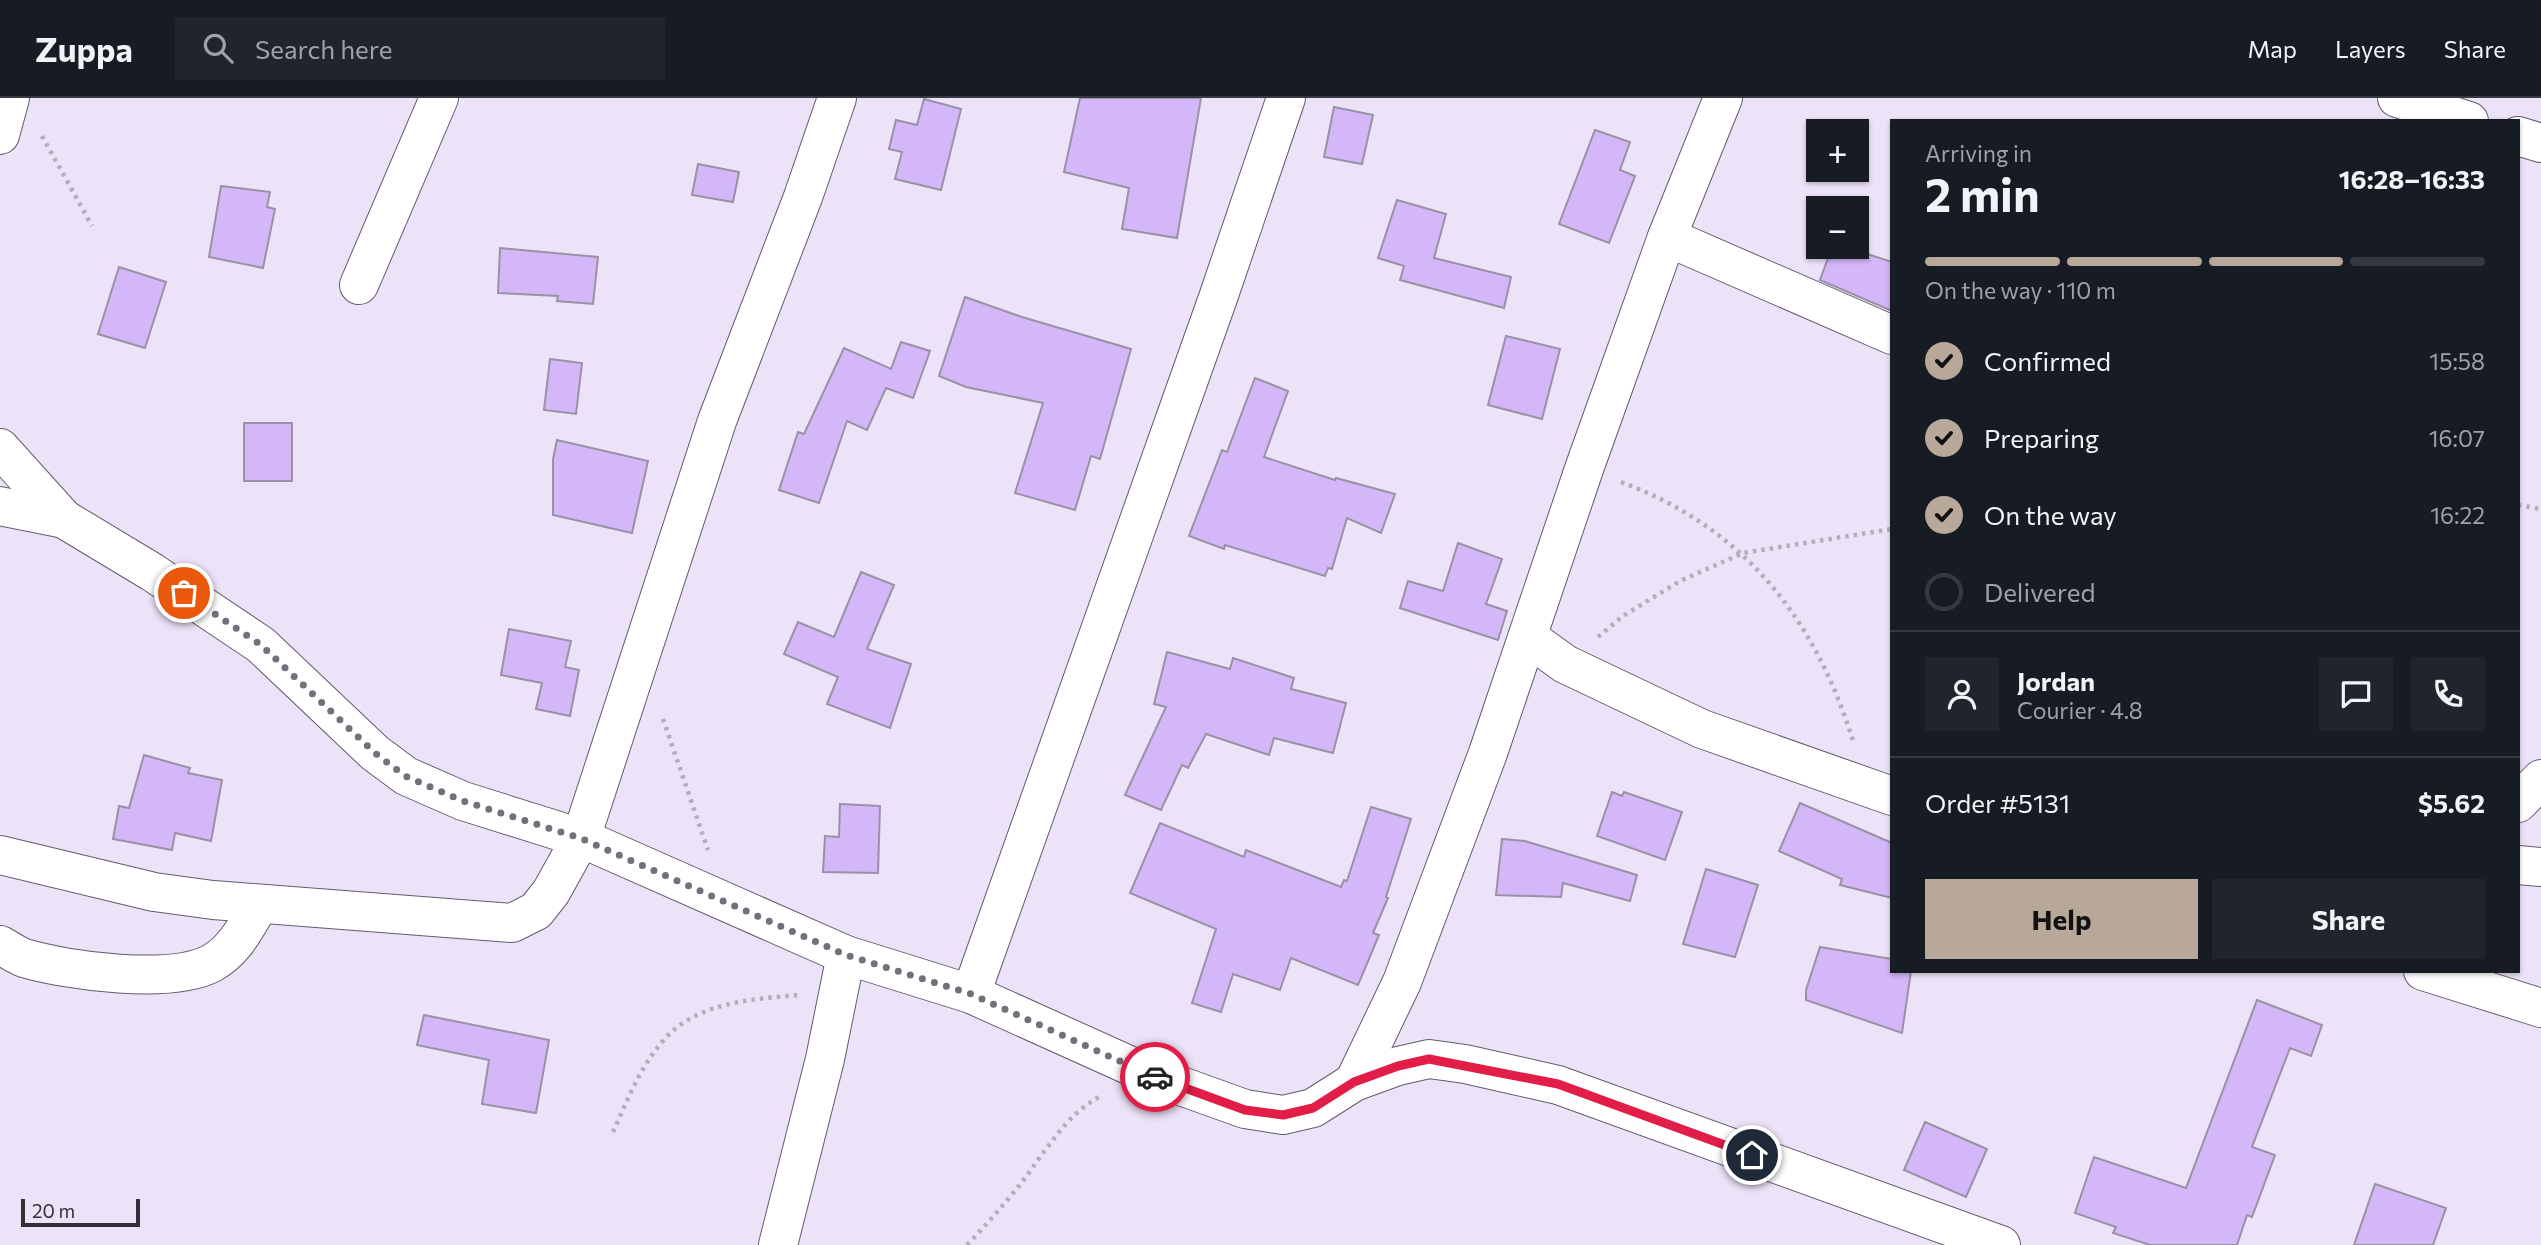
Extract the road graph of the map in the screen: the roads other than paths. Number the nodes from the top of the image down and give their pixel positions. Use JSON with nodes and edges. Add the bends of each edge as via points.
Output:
{"nodes":[{"id":1,"x":10,"y":98,"type":"edge"},
{"id":2,"x":439,"y":98,"type":"edge"},
{"id":3,"x":837,"y":98,"type":"edge"},
{"id":4,"x":1286,"y":98,"type":"edge"},
{"id":5,"x":1723,"y":98,"type":"edge"},
{"id":6,"x":2397,"y":98,"type":"edge"},
{"id":7,"x":2463,"y":119,"type":"edge"},
{"id":8,"x":0,"y":135,"type":"edge"},
{"id":9,"x":2520,"y":137,"type":"edge"},
{"id":10,"x":2541,"y":143,"type":"edge"},
{"id":11,"x":1667,"y":237,"type":"junction"},
{"id":12,"x":359,"y":285,"type":"dead end"},
{"id":13,"x":1890,"y":334,"type":"edge"},
{"id":14,"x":0,"y":449,"type":"edge"},
{"id":15,"x":0,"y":506,"type":"edge"},
{"id":16,"x":64,"y":519,"type":"junction"},
{"id":17,"x":1529,"y":638,"type":"junction"},
{"id":18,"x":2541,"y":779,"type":"edge"},
{"id":19,"x":1880,"y":792,"type":"edge"},
{"id":20,"x":2520,"y":801,"type":"edge"},
{"id":21,"x":580,"y":838,"type":"junction"},
{"id":22,"x":0,"y":855,"type":"edge"},
{"id":23,"x":2520,"y":865,"type":"edge"},
{"id":24,"x":2541,"y":867,"type":"edge"},
{"id":25,"x":260,"y":905,"type":"junction"},
{"id":26,"x":0,"y":946,"type":"edge"},
{"id":27,"x":842,"y":973,"type":"junction"},
{"id":28,"x":2429,"y":973,"type":"edge"},
{"id":29,"x":971,"y":994,"type":"junction"},
{"id":30,"x":2541,"y":1008,"type":"edge"},
{"id":31,"x":1354,"y":1082,"type":"junction"},
{"id":32,"x":778,"y":1245,"type":"edge"},
{"id":33,"x":2001,"y":1245,"type":"edge"}],
"edges":[{"from":1,"to":8,"type":"street"},
{"from":2,"to":12,"type":"street"},
{"from":3,"to":21,"type":"street","via":[[717,421]]},
{"from":4,"to":29,"type":"street"},
{"from":5,"to":11,"type":"street"},
{"from":6,"to":7,"type":"street"},
{"from":9,"to":10,"type":"street"},
{"from":11,"to":13,"type":"street"},
{"from":11,"to":17,"type":"street"},
{"from":14,"to":16,"type":"street"},
{"from":15,"to":16,"type":"street"},
{"from":16,"to":21,"type":"street","via":[[261,645],[405,776],[463,801]]},
{"from":17,"to":19,"type":"street","via":[[1565,664],[1702,729]]},
{"from":17,"to":31,"type":"street","via":[[1402,982]]},
{"from":18,"to":20,"type":"street"},
{"from":21,"to":25,"type":"street","via":[[536,911],[512,923]]},
{"from":21,"to":27,"type":"street","via":[[734,907]]},
{"from":22,"to":25,"type":"street","via":[[153,892]]},
{"from":23,"to":24,"type":"street"},
{"from":25,"to":26,"type":"street","via":[[237,943],[213,962],[190,972],[137,975],[76,968],[23,957]]},
{"from":27,"to":29,"type":"street"},
{"from":27,"to":32,"type":"street"},
{"from":28,"to":30,"type":"street"},
{"from":29,"to":31,"type":"street","via":[[1153,1076],[1245,1110],[1283,1115],[1313,1108]]},
{"from":31,"to":33,"type":"street","via":[[1429,1059],[1558,1084]]}]}
